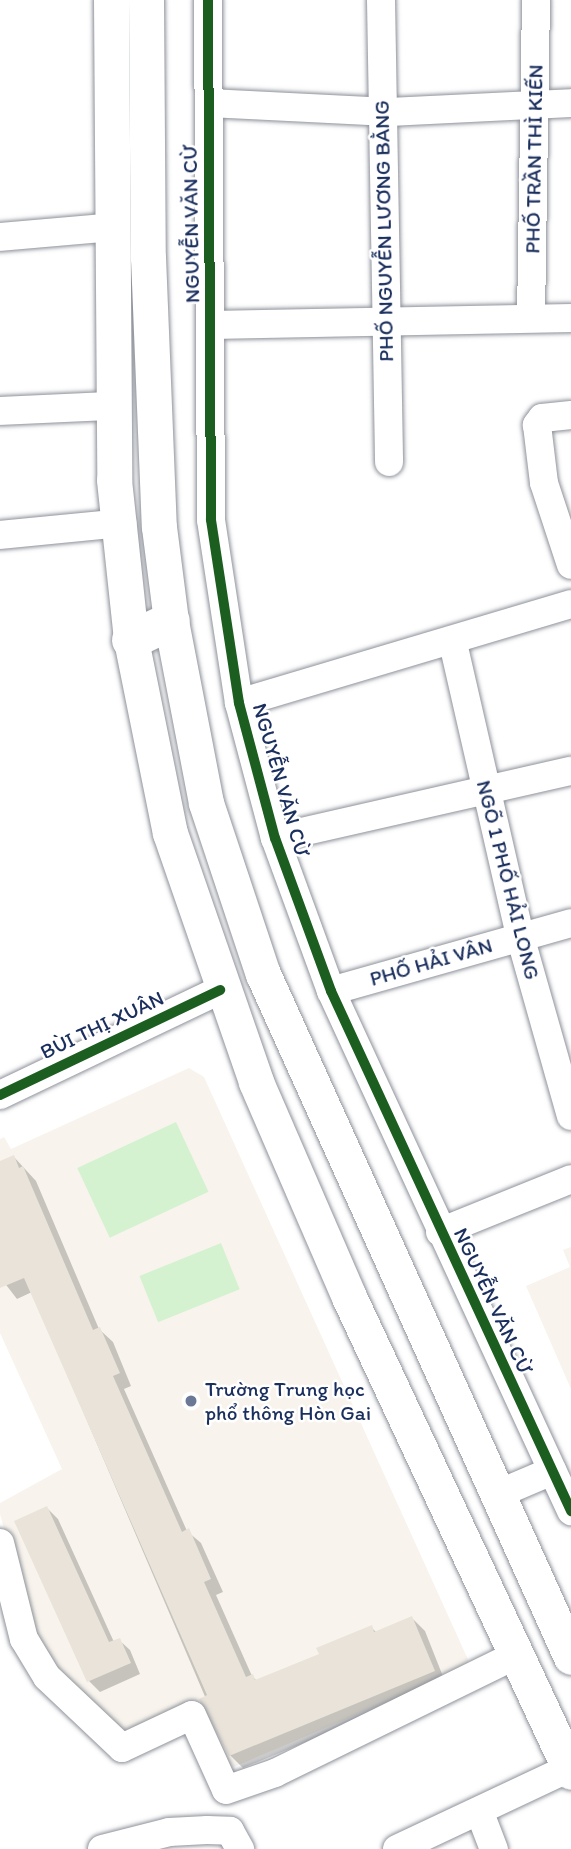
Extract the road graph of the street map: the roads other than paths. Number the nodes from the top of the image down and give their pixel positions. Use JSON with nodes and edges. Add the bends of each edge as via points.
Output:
{"nodes":[{"id":1,"x":111,"y":0,"type":"edge"},
{"id":2,"x":146,"y":0,"type":"edge"},
{"id":3,"x":208,"y":0,"type":"edge"},
{"id":4,"x":382,"y":0,"type":"edge"},
{"id":5,"x":536,"y":0,"type":"edge"},
{"id":6,"x":535,"y":102,"type":"junction"},
{"id":7,"x":209,"y":103,"type":"junction"},
{"id":8,"x":571,"y":103,"type":"edge"},
{"id":9,"x":381,"y":111,"type":"junction"},
{"id":10,"x":114,"y":227,"type":"junction"},
{"id":11,"x":0,"y":237,"type":"edge"},
{"id":12,"x":530,"y":318,"type":"junction"},
{"id":13,"x":571,"y":318,"type":"edge"},
{"id":14,"x":386,"y":321,"type":"junction"},
{"id":15,"x":212,"y":325,"type":"junction"},
{"id":16,"x":111,"y":406,"type":"junction"},
{"id":17,"x":0,"y":411,"type":"edge"},
{"id":18,"x":571,"y":415,"type":"edge"},
{"id":19,"x":389,"y":462,"type":"dead end"},
{"id":20,"x":122,"y":523,"type":"junction"},
{"id":21,"x":0,"y":535,"type":"edge"},
{"id":22,"x":571,"y":565,"type":"edge"},
{"id":23,"x":571,"y":604,"type":"edge"},
{"id":24,"x":171,"y":621,"type":"junction"},
{"id":25,"x":131,"y":640,"type":"junction"},
{"id":26,"x":453,"y":643,"type":"junction"},
{"id":27,"x":239,"y":703,"type":"junction"},
{"id":28,"x":571,"y":771,"type":"edge"},
{"id":29,"x":484,"y":788,"type":"junction"},
{"id":30,"x":275,"y":838,"type":"junction"},
{"id":31,"x":571,"y":923,"type":"edge"},
{"id":32,"x":520,"y":936,"type":"junction"},
{"id":33,"x":220,"y":990,"type":"junction"},
{"id":34,"x":331,"y":991,"type":"junction"},
{"id":35,"x":0,"y":1095,"type":"edge"},
{"id":36,"x":571,"y":1116,"type":"edge"},
{"id":37,"x":571,"y":1179,"type":"edge"},
{"id":38,"x":440,"y":1232,"type":"junction"},
{"id":39,"x":552,"y":1471,"type":"junction"},
{"id":40,"x":498,"y":1494,"type":"junction"},
{"id":41,"x":571,"y":1511,"type":"edge"},
{"id":42,"x":0,"y":1543,"type":"edge"},
{"id":43,"x":516,"y":1655,"type":"junction"},
{"id":44,"x":571,"y":1657,"type":"edge"},
{"id":45,"x":570,"y":1770,"type":"edge"},
{"id":46,"x":226,"y":1790,"type":"junction"},
{"id":47,"x":480,"y":1813,"type":"junction"},
{"id":48,"x":235,"y":1840,"type":"edge"},
{"id":49,"x":102,"y":1849,"type":"edge"},
{"id":50,"x":397,"y":1849,"type":"edge"},
{"id":51,"x":494,"y":1849,"type":"edge"}],
"edges":[{"from":1,"to":10,"type":"main road"},
{"from":2,"to":24,"type":"main road","name":"NGUYỄN VĂN CỪ","via":[[148,271],[159,527]]},
{"from":3,"to":7,"type":"street","name":"NGUYỄN VĂN CỪ"},
{"from":4,"to":9,"type":"street","name":"PHỐ NGUYỄN LƯƠNG BẰNG"},
{"from":5,"to":6,"type":"street","name":"PHỐ TRẦN THÌ KIẾN"},
{"from":6,"to":8,"type":"street"},
{"from":6,"to":9,"type":"street"},
{"from":6,"to":12,"type":"street","name":"PHỐ TRẦN THÌ KIẾN"},
{"from":7,"to":9,"type":"street"},
{"from":7,"to":15,"type":"street","name":"NGUYỄN VĂN CỪ"},
{"from":9,"to":14,"type":"street","name":"PHỐ NGUYỄN LƯƠNG BẰNG"},
{"from":10,"to":11,"type":"street"},
{"from":10,"to":16,"type":"main road"},
{"from":12,"to":13,"type":"street"},
{"from":12,"to":14,"type":"street"},
{"from":14,"to":15,"type":"street"},
{"from":14,"to":19,"type":"street","name":"PHỐ NGUYỄN LƯƠNG BẰNG"},
{"from":15,"to":27,"type":"street","name":"NGUYỄN VĂN CỪ","via":[[211,520]]},
{"from":16,"to":17,"type":"street"},
{"from":16,"to":20,"type":"main road"},
{"from":18,"to":22,"type":"street","via":[[542,418],[537,425],[544,482]]},
{"from":20,"to":21,"type":"street"},
{"from":20,"to":25,"type":"main road"},
{"from":23,"to":26,"type":"street"},
{"from":24,"to":25,"type":"highway"},
{"from":24,"to":40,"type":"main road","name":"NGUYỄN VĂN CỪ","via":[[206,803],[263,974]]},
{"from":25,"to":33,"type":"main road","via":[[170,833]]},
{"from":26,"to":27,"type":"street"},
{"from":26,"to":29,"type":"street","name":"NGÕ 1 PHỐ HẢI LONG"},
{"from":27,"to":30,"type":"street","name":"NGUYỄN VĂN CỪ"},
{"from":28,"to":29,"type":"street"},
{"from":29,"to":30,"type":"street"},
{"from":29,"to":32,"type":"street","name":"NGÕ 1 PHỐ HẢI LONG"},
{"from":30,"to":34,"type":"street","name":"NGUYỄN VĂN CỪ"},
{"from":31,"to":32,"type":"street","name":"PHỐ HẢI VÂN"},
{"from":32,"to":34,"type":"street","name":"PHỐ HẢI VÂN"},
{"from":32,"to":36,"type":"street","name":"NGÕ 1 PHỐ HẢI LONG"},
{"from":33,"to":35,"type":"street","name":"BÙI THỊ XUÂN"},
{"from":33,"to":43,"type":"main road","via":[[349,1297]]},
{"from":34,"to":38,"type":"street","name":"NGUYỄN VĂN CỪ"},
{"from":37,"to":38,"type":"street"},
{"from":38,"to":39,"type":"street","name":"NGUYỄN VĂN CỪ"},
{"from":39,"to":40,"type":"street"},
{"from":39,"to":41,"type":"street","name":"NGUYỄN VĂN CỪ"},
{"from":40,"to":44,"type":"main road","name":"NGUYỄN VĂN CỪ"},
{"from":42,"to":46,"type":"street","via":[[24,1639],[47,1677],[122,1748],[192,1715]]},
{"from":43,"to":45,"type":"main road"},
{"from":43,"to":46,"type":"street","via":[[275,1773]]},
{"from":45,"to":47,"type":"street"},
{"from":46,"to":48,"type":"street"},
{"from":47,"to":50,"type":"street"},
{"from":47,"to":51,"type":"street"},
{"from":48,"to":49,"type":"street","via":[[169,1832]]}]}
